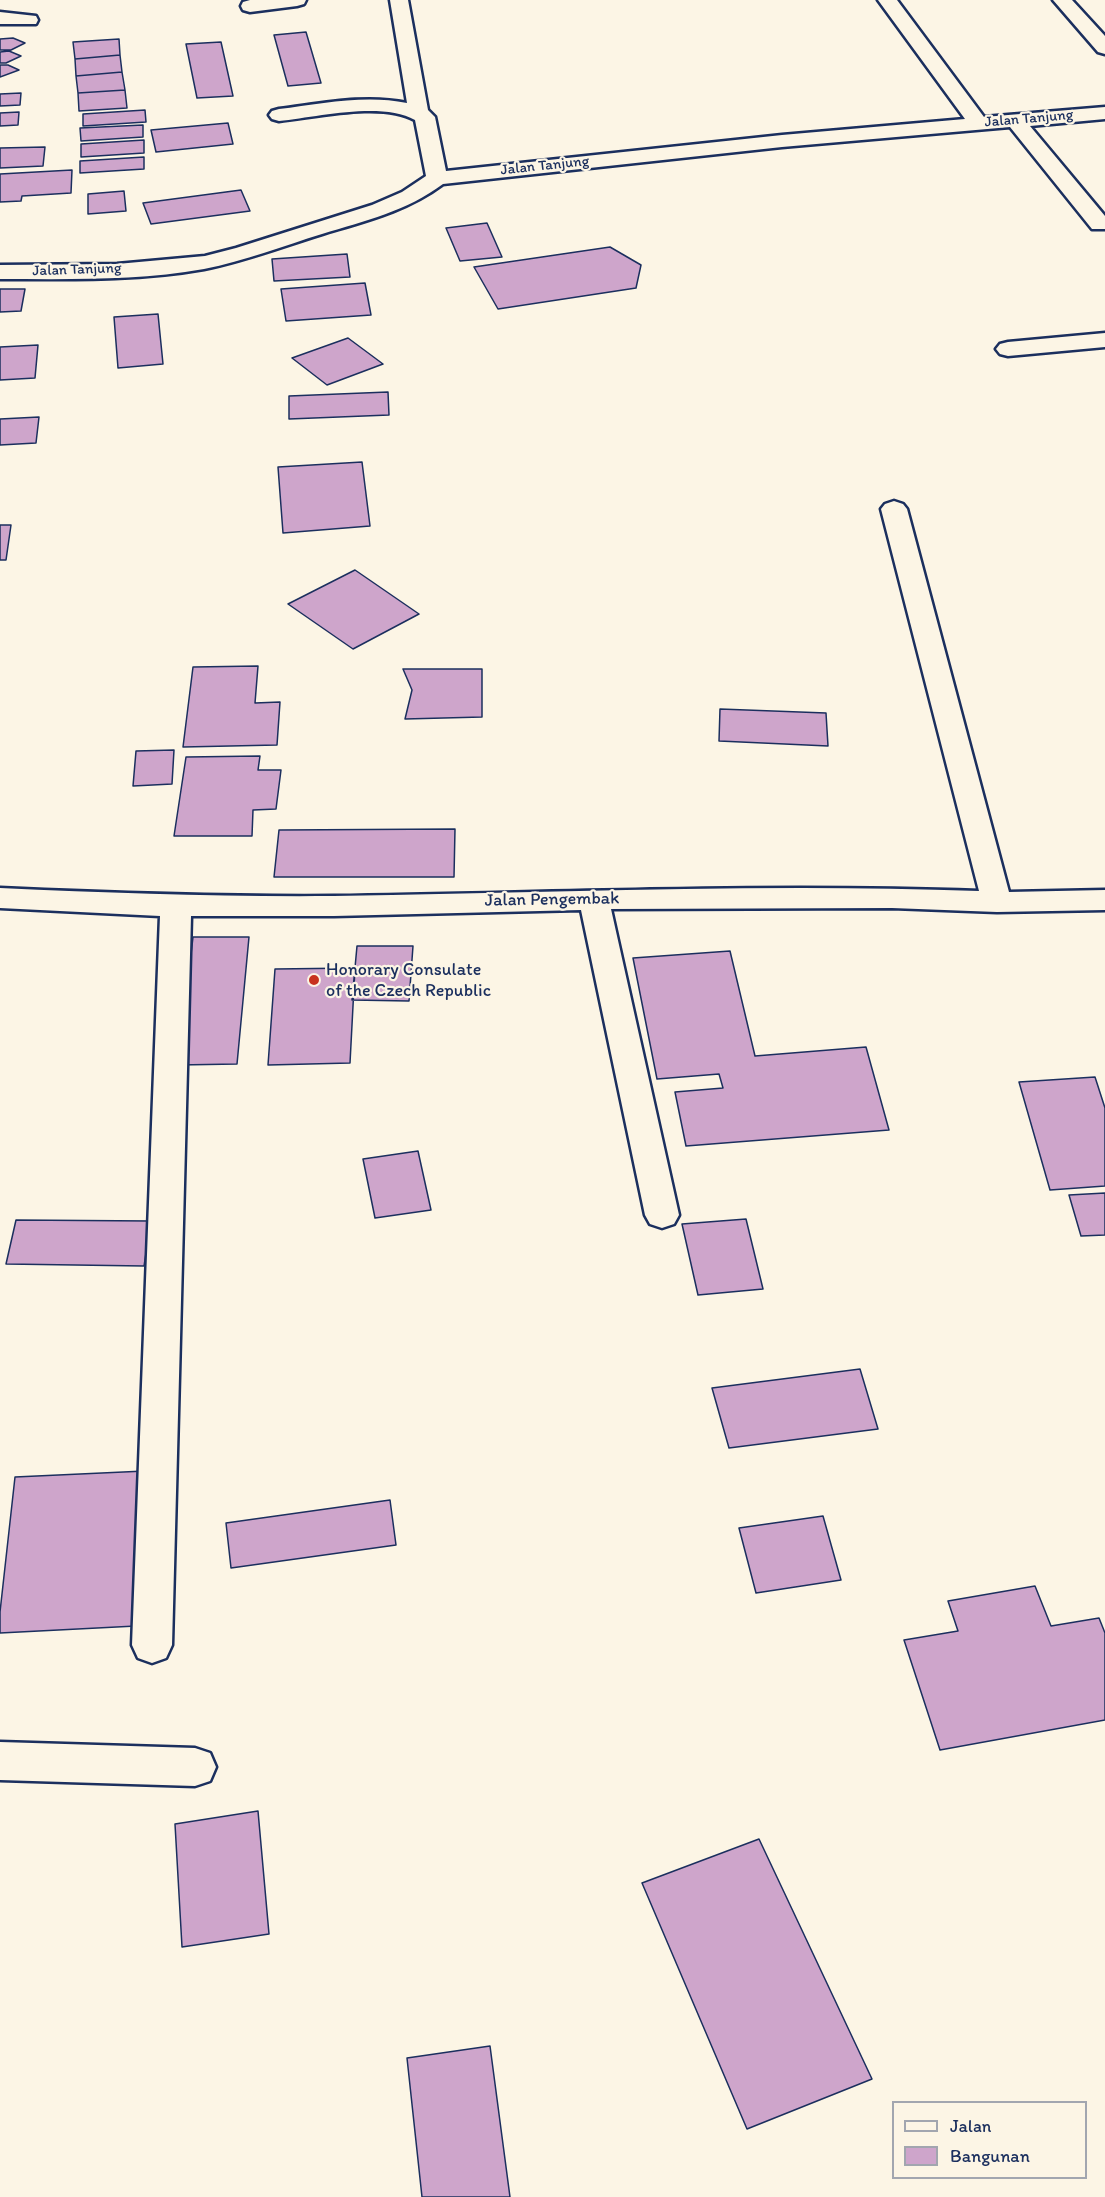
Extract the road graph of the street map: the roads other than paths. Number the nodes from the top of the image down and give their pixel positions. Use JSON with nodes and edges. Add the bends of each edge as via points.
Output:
{"nodes":[{"id":1,"x":297,"y":0,"type":"edge"},
{"id":2,"x":399,"y":0,"type":"edge"},
{"id":3,"x":887,"y":0,"type":"edge"},
{"id":4,"x":1062,"y":0,"type":"edge"},
{"id":5,"x":250,"y":6,"type":"dead end"},
{"id":6,"x":0,"y":18,"type":"edge"},
{"id":7,"x":29,"y":20,"type":"dead end"},
{"id":8,"x":1105,"y":48,"type":"edge"},
{"id":9,"x":418,"y":111,"type":"junction"},
{"id":10,"x":1105,"y":112,"type":"edge"},
{"id":11,"x":279,"y":115,"type":"dead end"},
{"id":12,"x":1016,"y":120,"type":"junction"},
{"id":13,"x":978,"y":123,"type":"junction"},
{"id":14,"x":437,"y":178,"type":"junction"},
{"id":15,"x":1100,"y":224,"type":"dead end"},
{"id":16,"x":0,"y":272,"type":"edge"},
{"id":17,"x":1105,"y":340,"type":"edge"},
{"id":18,"x":1008,"y":349,"type":"dead end"},
{"id":19,"x":894,"y":509,"type":"dead end"},
{"id":20,"x":0,"y":898,"type":"edge"},
{"id":21,"x":594,"y":899,"type":"junction"},
{"id":22,"x":1105,"y":900,"type":"edge"},
{"id":23,"x":998,"y":902,"type":"junction"},
{"id":24,"x":176,"y":906,"type":"junction"},
{"id":25,"x":662,"y":1215,"type":"dead end"},
{"id":26,"x":152,"y":1644,"type":"dead end"},
{"id":27,"x":0,"y":1761,"type":"edge"},
{"id":28,"x":195,"y":1767,"type":"dead end"}],
"edges":[{"from":1,"to":5,"type":"street"},
{"from":2,"to":9,"type":"street"},
{"from":3,"to":13,"type":"street"},
{"from":4,"to":8,"type":"street"},
{"from":6,"to":7,"type":"street"},
{"from":9,"to":11,"type":"street","via":[[391,105]]},
{"from":9,"to":14,"type":"street","via":[[424,117]]},
{"from":10,"to":12,"type":"street","name":"Jalan Tanjung"},
{"from":12,"to":13,"type":"street","name":"Jalan Tanjung"},
{"from":12,"to":15,"type":"street"},
{"from":13,"to":14,"type":"street","name":"Jalan Tanjung"},
{"from":14,"to":16,"type":"street","name":"Jalan Tanjung","via":[[419,193],[387,207],[234,255],[187,264],[121,269]]},
{"from":17,"to":18,"type":"street"},
{"from":19,"to":23,"type":"street"},
{"from":20,"to":24,"type":"street","name":"Jalan Pengembak"},
{"from":21,"to":23,"type":"street","name":"Jalan Pengembak","via":[[892,898]]},
{"from":21,"to":24,"type":"street","name":"Jalan Pengembak"},
{"from":21,"to":25,"type":"street"},
{"from":22,"to":23,"type":"street","name":"Jalan Pengembak"},
{"from":24,"to":26,"type":"street"},
{"from":27,"to":28,"type":"street"}]}
